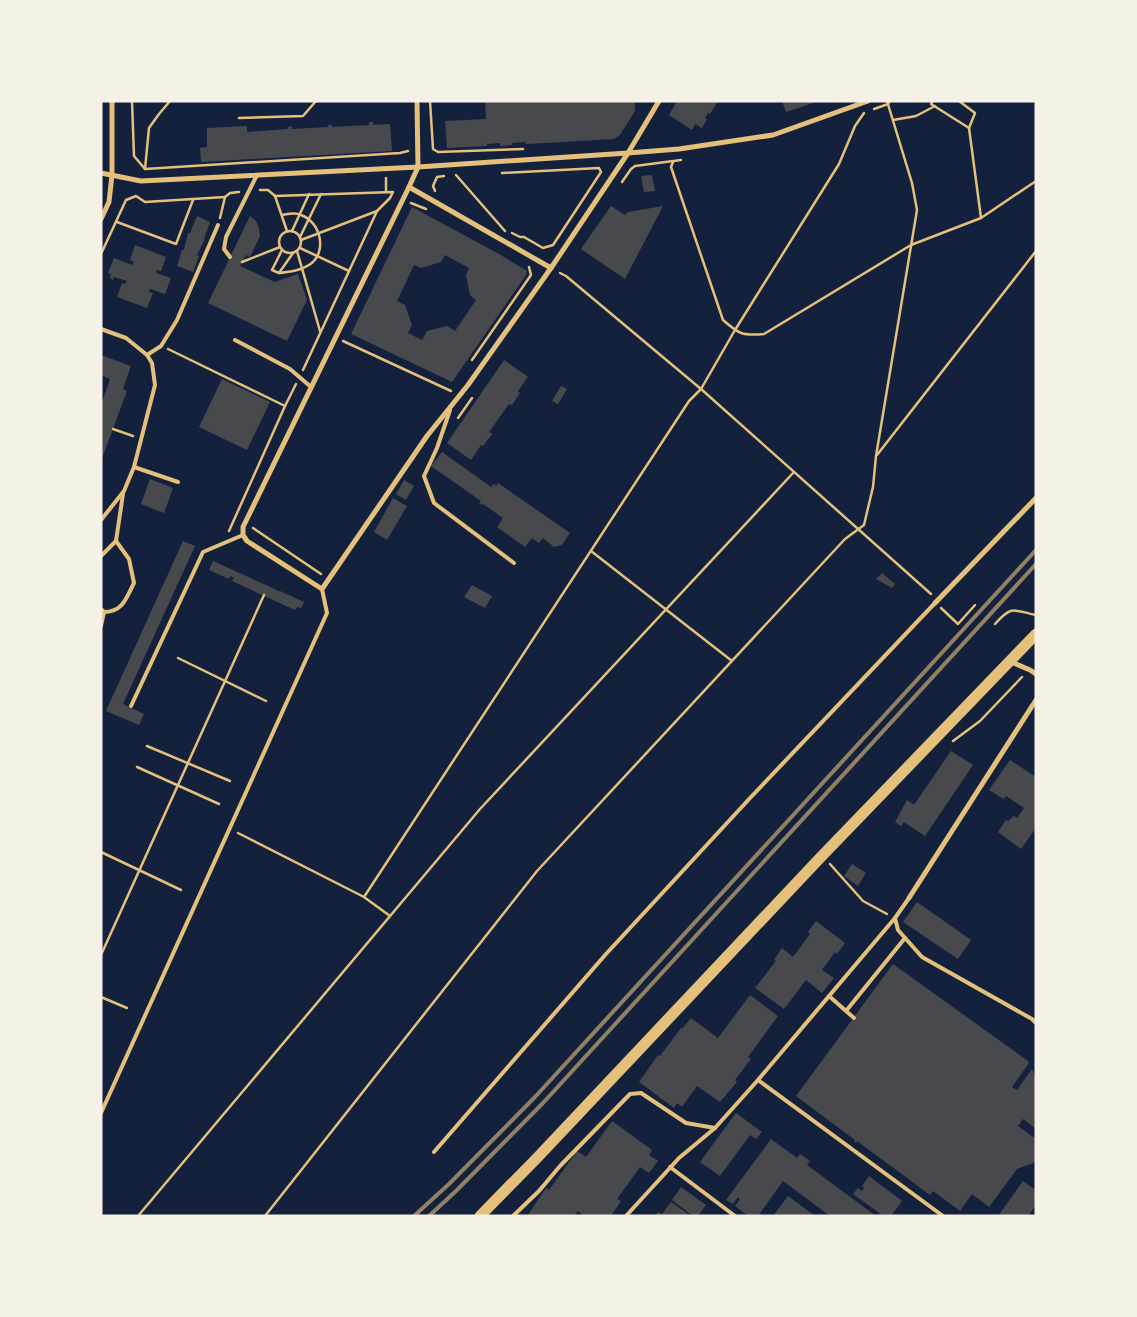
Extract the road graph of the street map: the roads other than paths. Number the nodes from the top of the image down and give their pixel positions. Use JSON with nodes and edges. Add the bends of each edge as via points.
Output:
{"nodes":[{"id":1,"x":112,"y":101,"type":"edge"},
{"id":2,"x":416,"y":101,"type":"edge"},
{"id":3,"x":659,"y":101,"type":"edge"},
{"id":4,"x":868,"y":101,"type":"edge"},
{"id":5,"x":628,"y":153,"type":"junction"},
{"id":6,"x":418,"y":167,"type":"junction"},
{"id":7,"x":101,"y":172,"type":"edge"},
{"id":8,"x":257,"y":175,"type":"junction"},
{"id":9,"x":112,"y":176,"type":"junction"},
{"id":10,"x":410,"y":187,"type":"junction"},
{"id":11,"x":101,"y":219,"type":"edge"},
{"id":12,"x":218,"y":224,"type":"road end"},
{"id":13,"x":230,"y":257,"type":"dead end"},
{"id":14,"x":551,"y":268,"type":"junction"},
{"id":15,"x":101,"y":329,"type":"edge"},
{"id":16,"x":235,"y":340,"type":"dead end"},
{"id":17,"x":147,"y":355,"type":"junction"},
{"id":18,"x":311,"y":387,"type":"junction"},
{"id":19,"x":450,"y":410,"type":"junction"},
{"id":20,"x":134,"y":467,"type":"junction"},
{"id":21,"x":178,"y":482,"type":"dead end"},
{"id":22,"x":124,"y":491,"type":"junction"},
{"id":23,"x":1036,"y":498,"type":"edge"},
{"id":24,"x":101,"y":520,"type":"edge"},
{"id":25,"x":243,"y":535,"type":"junction"},
{"id":26,"x":116,"y":541,"type":"junction"},
{"id":27,"x":101,"y":556,"type":"edge"},
{"id":28,"x":514,"y":563,"type":"dead end"},
{"id":29,"x":322,"y":589,"type":"junction"},
{"id":30,"x":935,"y":602,"type":"joint"},
{"id":31,"x":102,"y":611,"type":"edge"},
{"id":32,"x":101,"y":626,"type":"edge"},
{"id":33,"x":1034,"y":639,"type":"edge"},
{"id":34,"x":1009,"y":661,"type":"junction"},
{"id":35,"x":1036,"y":674,"type":"edge"},
{"id":36,"x":1036,"y":700,"type":"edge"},
{"id":37,"x":131,"y":706,"type":"dead end"},
{"id":38,"x":909,"y":898,"type":"joint"},
{"id":39,"x":895,"y":918,"type":"junction"},
{"id":40,"x":905,"y":938,"type":"junction"},
{"id":41,"x":829,"y":996,"type":"junction"},
{"id":42,"x":846,"y":1011,"type":"junction"},
{"id":43,"x":854,"y":1018,"type":"dead end"},
{"id":44,"x":1036,"y":1023,"type":"edge"},
{"id":45,"x":758,"y":1080,"type":"junction"},
{"id":46,"x":101,"y":1113,"type":"edge"},
{"id":47,"x":715,"y":1128,"type":"junction"},
{"id":48,"x":434,"y":1152,"type":"dead end"},
{"id":49,"x":670,"y":1167,"type":"junction"},
{"id":50,"x":480,"y":1216,"type":"edge"},
{"id":51,"x":513,"y":1216,"type":"edge"},
{"id":52,"x":626,"y":1216,"type":"edge"},
{"id":53,"x":735,"y":1216,"type":"edge"},
{"id":54,"x":943,"y":1216,"type":"edge"}],
"edges":[{"from":1,"to":9,"type":"street"},
{"from":2,"to":6,"type":"street"},
{"from":3,"to":5,"type":"street"},
{"from":4,"to":5,"type":"street","via":[[773,135]]},
{"from":5,"to":6,"type":"street"},
{"from":5,"to":14,"type":"street"},
{"from":6,"to":8,"type":"street"},
{"from":6,"to":10,"type":"street"},
{"from":7,"to":9,"type":"street"},
{"from":8,"to":9,"type":"street","via":[[141,181]]},
{"from":8,"to":13,"type":"lane","via":[[226,237],[224,249]]},
{"from":9,"to":11,"type":"street","via":[[109,202]]},
{"from":10,"to":14,"type":"street"},
{"from":10,"to":18,"type":"street"},
{"from":12,"to":17,"type":"lane","via":[[177,320],[161,346]]},
{"from":14,"to":19,"type":"street"},
{"from":15,"to":17,"type":"lane","via":[[126,338]]},
{"from":16,"to":18,"type":"lane","via":[[290,369]]},
{"from":17,"to":20,"type":"lane","via":[[152,363],[155,385]]},
{"from":18,"to":25,"type":"street","via":[[243,527]]},
{"from":19,"to":28,"type":"lane","via":[[424,476],[434,503]]},
{"from":19,"to":29,"type":"street","via":[[428,436]]},
{"from":20,"to":21,"type":"lane"},
{"from":20,"to":22,"type":"lane"},
{"from":22,"to":24,"type":"lane"},
{"from":22,"to":26,"type":"lane"},
{"from":23,"to":30,"type":"street"},
{"from":25,"to":29,"type":"street","via":[[247,541]]},
{"from":25,"to":37,"type":"lane","via":[[203,552]]},
{"from":26,"to":27,"type":"lane"},
{"from":26,"to":31,"type":"lane","via":[[129,559],[134,583],[122,605],[113,612]]},
{"from":29,"to":46,"type":"lane","via":[[327,613]]},
{"from":30,"to":48,"type":"lane","via":[[606,954]]},
{"from":31,"to":32,"type":"lane"},
{"from":33,"to":34,"type":"main road"},
{"from":34,"to":35,"type":"street"},
{"from":34,"to":50,"type":"main road"},
{"from":36,"to":38,"type":"street"},
{"from":38,"to":39,"type":"lane"},
{"from":39,"to":40,"type":"lane","via":[[898,930]]},
{"from":39,"to":41,"type":"lane"},
{"from":40,"to":42,"type":"lane"},
{"from":40,"to":44,"type":"lane","via":[[922,957]]},
{"from":41,"to":42,"type":"lane"},
{"from":41,"to":45,"type":"lane"},
{"from":42,"to":43,"type":"lane"},
{"from":45,"to":47,"type":"lane"},
{"from":45,"to":54,"type":"lane"},
{"from":47,"to":49,"type":"lane"},
{"from":47,"to":51,"type":"lane","via":[[686,1123],[641,1093],[630,1094]]},
{"from":49,"to":52,"type":"lane"},
{"from":49,"to":53,"type":"lane"}]}
